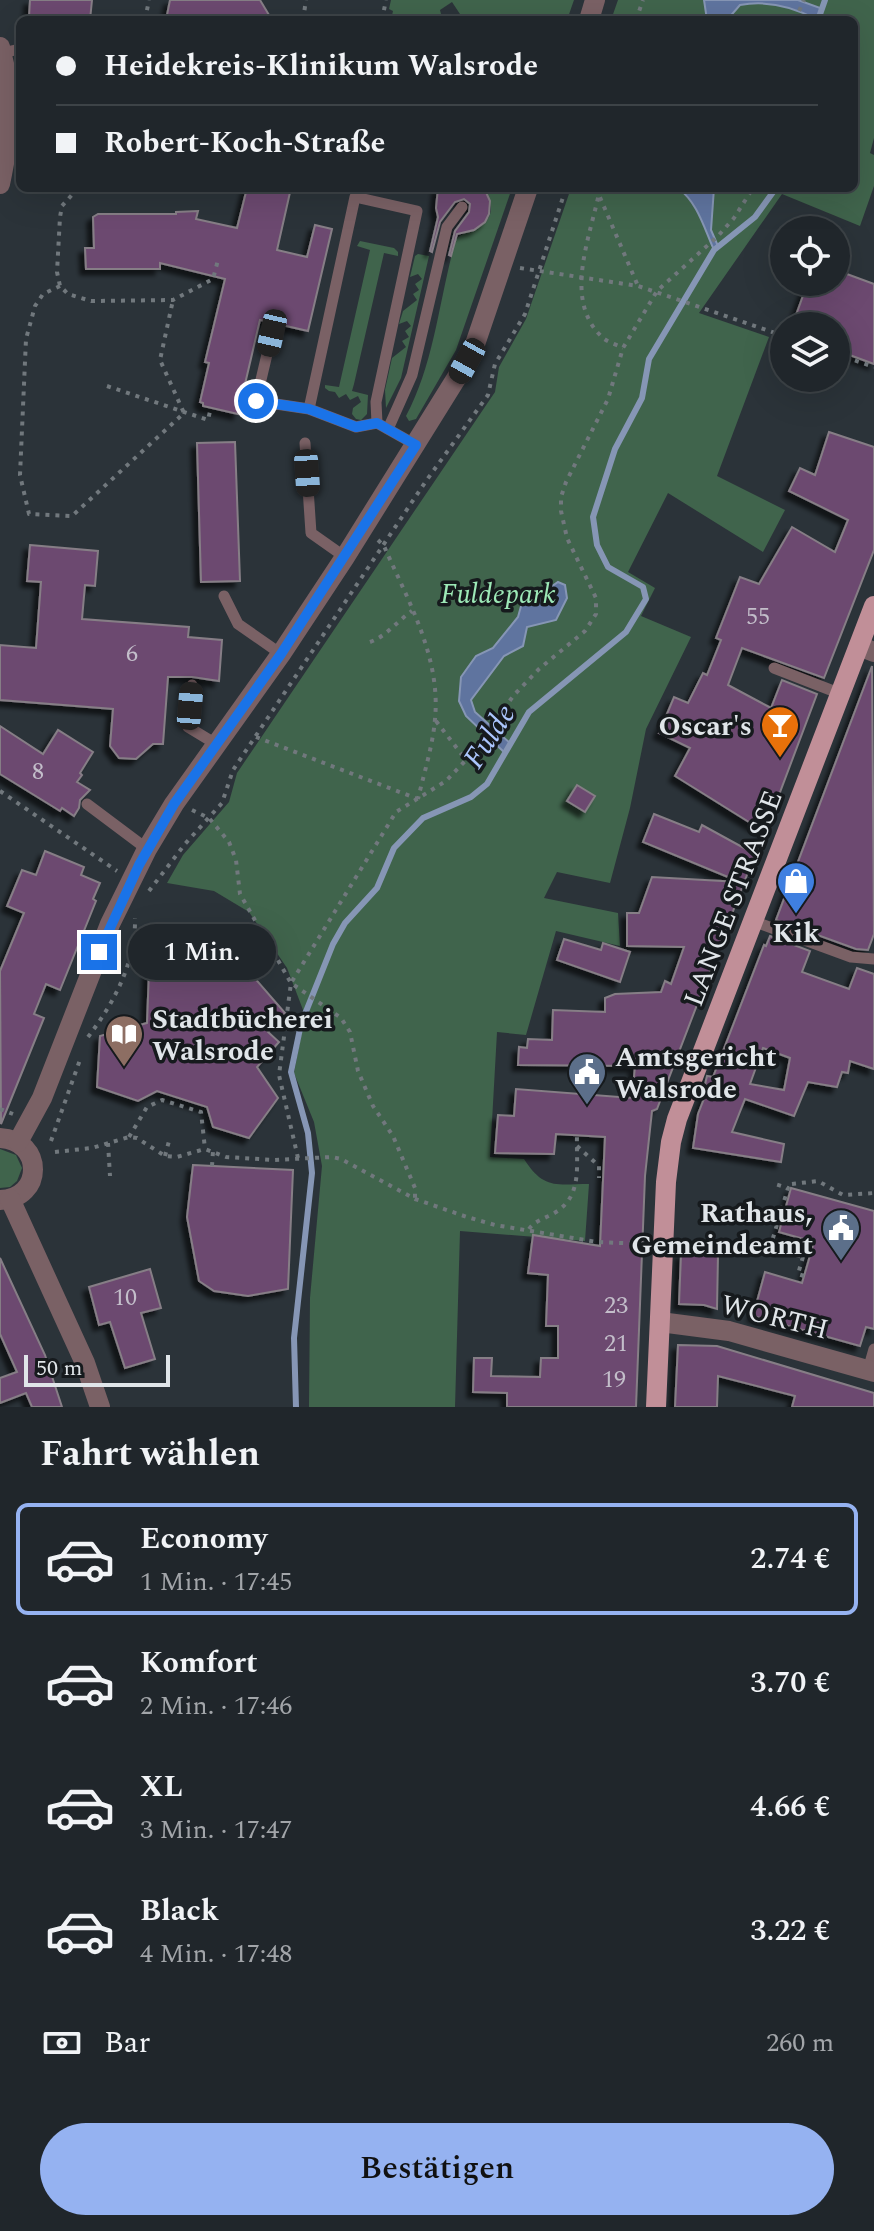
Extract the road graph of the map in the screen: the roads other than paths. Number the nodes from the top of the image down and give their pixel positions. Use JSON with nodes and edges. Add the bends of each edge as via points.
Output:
{"nodes":[{"id":1,"x":7,"y":50,"type":"edge"},
{"id":2,"x":0,"y":184,"type":"edge"},
{"id":3,"x":527,"y":192,"type":"edge"},
{"id":4,"x":462,"y":207,"type":"dead end"},
{"id":5,"x":272,"y":333,"type":"dead end"},
{"id":6,"x":309,"y":409,"type":"junction"},
{"id":7,"x":377,"y":423,"type":"junction"},
{"id":8,"x":388,"y":429,"type":"junction"},
{"id":9,"x":305,"y":443,"type":"dead end"},
{"id":10,"x":416,"y":445,"type":"junction"},
{"id":11,"x":345,"y":557,"type":"junction"},
{"id":12,"x":224,"y":596,"type":"dead end"},
{"id":13,"x":874,"y":606,"type":"edge"},
{"id":14,"x":866,"y":649,"type":"edge"},
{"id":15,"x":281,"y":654,"type":"junction"},
{"id":16,"x":774,"y":668,"type":"dead end"},
{"id":17,"x":192,"y":685,"type":"dead end"},
{"id":18,"x":841,"y":694,"type":"junction"},
{"id":19,"x":216,"y":744,"type":"junction"},
{"id":20,"x":87,"y":804,"type":"dead end"},
{"id":21,"x":147,"y":849,"type":"junction"},
{"id":22,"x":753,"y":921,"type":"junction"},
{"id":23,"x":874,"y":959,"type":"edge"},
{"id":24,"x":9,"y":1140,"type":"edge"},
{"id":25,"x":5,"y":1200,"type":"edge"},
{"id":26,"x":660,"y":1322,"type":"junction"},
{"id":27,"x":874,"y":1349,"type":"edge"},
{"id":28,"x":871,"y":1371,"type":"edge"},
{"id":29,"x":100,"y":1407,"type":"edge"},
{"id":30,"x":656,"y":1407,"type":"edge"}],
"edges":[{"from":1,"to":2,"type":"street","via":[[10,137]]},
{"from":3,"to":10,"type":"street","via":[[476,345]]},
{"from":4,"to":8,"type":"lane","via":[[447,227],[412,375]]},
{"from":5,"to":6,"type":"lane","via":[[256,401]]},
{"from":6,"to":7,"type":"lane","via":[[356,427]]},
{"from":6,"to":7,"type":"lane","via":[[355,197],[417,211],[376,402]]},
{"from":7,"to":8,"type":"lane"},
{"from":8,"to":10,"type":"lane"},
{"from":9,"to":11,"type":"lane","via":[[311,533]]},
{"from":10,"to":11,"type":"street"},
{"from":11,"to":15,"type":"street"},
{"from":12,"to":15,"type":"lane","via":[[238,624]]},
{"from":13,"to":14,"type":"main road","name":"LANGE STRASSE"},
{"from":14,"to":18,"type":"main road","name":"LANGE STRASSE"},
{"from":15,"to":19,"type":"street"},
{"from":16,"to":18,"type":"lane"},
{"from":17,"to":19,"type":"lane","via":[[188,727]]},
{"from":18,"to":22,"type":"main road","name":"LANGE STRASSE"},
{"from":19,"to":21,"type":"street"},
{"from":20,"to":21,"type":"lane"},
{"from":21,"to":24,"type":"street","via":[[139,886],[110,924],[42,1098]]},
{"from":22,"to":23,"type":"lane","via":[[851,957]]},
{"from":22,"to":26,"type":"main road","name":"LANGE STRASSE","via":[[671,1142]]},
{"from":24,"to":25,"type":"street","via":[[31,1156],[33,1175],[23,1192]]},
{"from":25,"to":29,"type":"street","via":[[85,1363]]},
{"from":26,"to":28,"type":"street","name":"WORTH","via":[[729,1331]]},
{"from":26,"to":30,"type":"main road","name":"LANGE STRASSE"},
{"from":27,"to":28,"type":"lane"}]}
